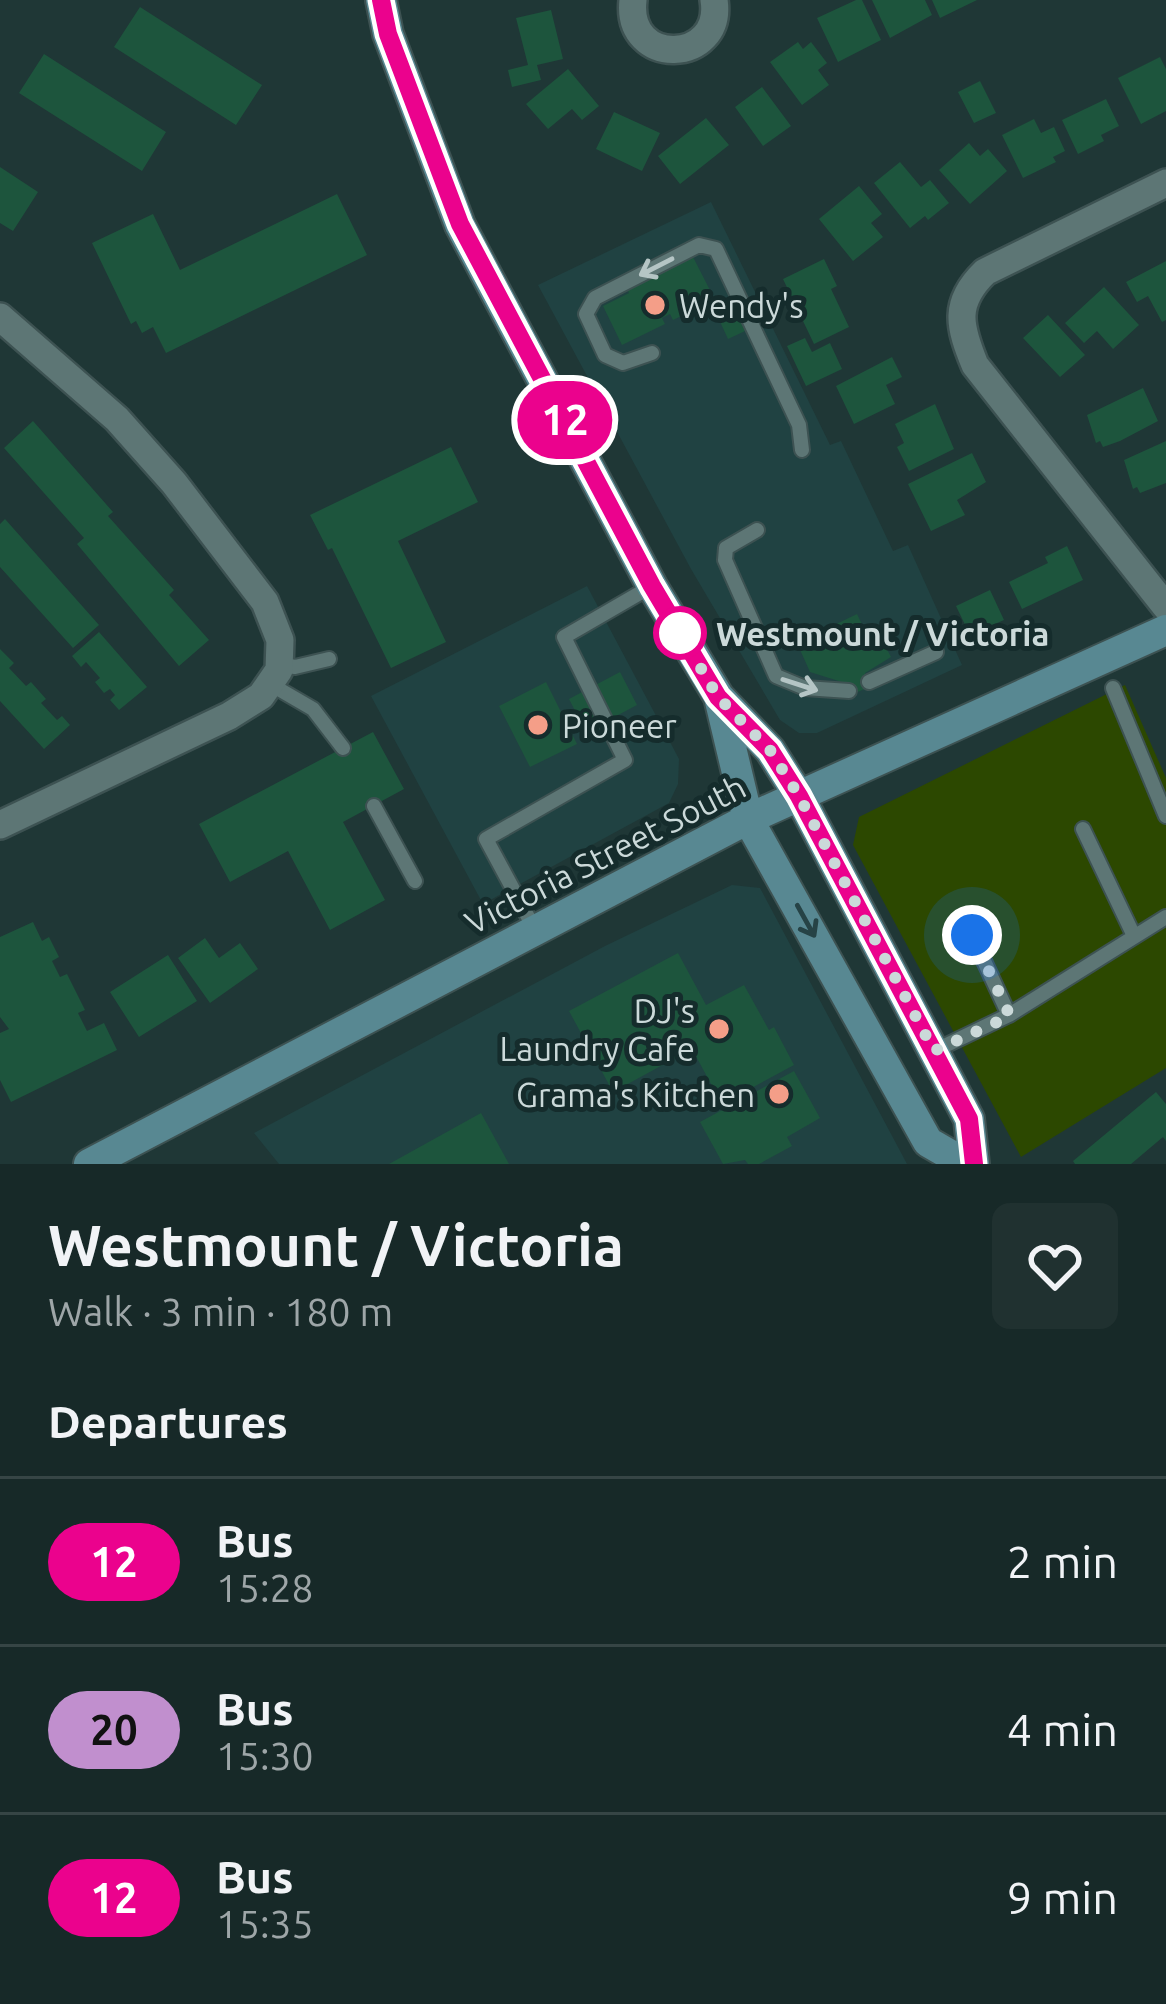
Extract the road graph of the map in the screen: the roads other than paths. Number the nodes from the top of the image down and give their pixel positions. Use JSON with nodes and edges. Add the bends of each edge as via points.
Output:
{"nodes":[{"id":1,"x":381,"y":0,"type":"edge"},
{"id":2,"x":633,"y":0,"type":"edge"},
{"id":3,"x":714,"y":0,"type":"edge"},
{"id":4,"x":1166,"y":184,"type":"edge"},
{"id":5,"x":0,"y":317,"type":"edge"},
{"id":6,"x":652,"y":353,"type":"dead end"},
{"id":7,"x":802,"y":450,"type":"dead end"},
{"id":8,"x":757,"y":530,"type":"dead end"},
{"id":9,"x":652,"y":586,"type":"junction"},
{"id":10,"x":1166,"y":607,"type":"edge"},
{"id":11,"x":1166,"y":630,"type":"edge"},
{"id":12,"x":935,"y":652,"type":"dead end"},
{"id":13,"x":328,"y":659,"type":"dead end"},
{"id":14,"x":274,"y":674,"type":"junction"},
{"id":15,"x":869,"y":682,"type":"dead end"},
{"id":16,"x":1113,"y":688,"type":"dead end"},
{"id":17,"x":849,"y":691,"type":"dead end"},
{"id":18,"x":718,"y":697,"type":"junction"},
{"id":19,"x":343,"y":748,"type":"dead end"},
{"id":20,"x":799,"y":796,"type":"junction"},
{"id":21,"x":374,"y":806,"type":"dead end"},
{"id":22,"x":1166,"y":815,"type":"edge"},
{"id":23,"x":748,"y":819,"type":"junction"},
{"id":24,"x":0,"y":825,"type":"edge"},
{"id":25,"x":1082,"y":829,"type":"dead end"},
{"id":26,"x":415,"y":881,"type":"dead end"},
{"id":27,"x":1166,"y":917,"type":"edge"},
{"id":28,"x":535,"y":930,"type":"junction"},
{"id":29,"x":972,"y":935,"type":"dead end"},
{"id":30,"x":1135,"y":936,"type":"junction"},
{"id":31,"x":1010,"y":1016,"type":"junction"},
{"id":32,"x":934,"y":1051,"type":"junction"},
{"id":33,"x":89,"y":1164,"type":"edge"},
{"id":34,"x":970,"y":1164,"type":"edge"}],
"edges":[{"from":1,"to":9,"type":"main road","via":[[460,224]]},
{"from":2,"to":3,"type":"street","via":[[632,18],[645,39],[674,50],[709,32]]},
{"from":4,"to":10,"type":"street","via":[[985,272],[968,289],[962,333],[975,365]]},
{"from":5,"to":14,"type":"street","via":[[117,419],[266,602],[280,640]]},
{"from":7,"to":6,"type":"lane","one_way":true,"via":[[799,425],[716,249],[699,245],[595,298],[586,314],[605,355],[623,363]]},
{"from":8,"to":17,"type":"lane","one_way":true,"via":[[726,548],[725,560],[776,676]]},
{"from":9,"to":18,"type":"main road"},
{"from":9,"to":28,"type":"lane","via":[[564,637],[625,760],[487,839]]},
{"from":11,"to":20,"type":"main road","name":"Victoria Street South"},
{"from":12,"to":15,"type":"lane"},
{"from":13,"to":14,"type":"lane"},
{"from":14,"to":19,"type":"lane"},
{"from":14,"to":24,"type":"street","via":[[260,696],[229,716]]},
{"from":16,"to":22,"type":"lane"},
{"from":18,"to":20,"type":"main road","via":[[770,750]]},
{"from":18,"to":23,"type":"main road"},
{"from":20,"to":23,"type":"main road","name":"Victoria Street South"},
{"from":20,"to":32,"type":"main road"},
{"from":21,"to":26,"type":"lane"},
{"from":23,"to":28,"type":"main road","name":"Victoria Street South"},
{"from":23,"to":34,"type":"main road","one_way":true,"via":[[928,1142]]},
{"from":25,"to":30,"type":"lane"},
{"from":27,"to":30,"type":"lane"},
{"from":28,"to":33,"type":"main road","name":"Victoria Street South"},
{"from":29,"to":31,"type":"lane"},
{"from":30,"to":31,"type":"lane"},
{"from":31,"to":32,"type":"lane"},
{"from":32,"to":34,"type":"main road","via":[[969,1119]]}]}
